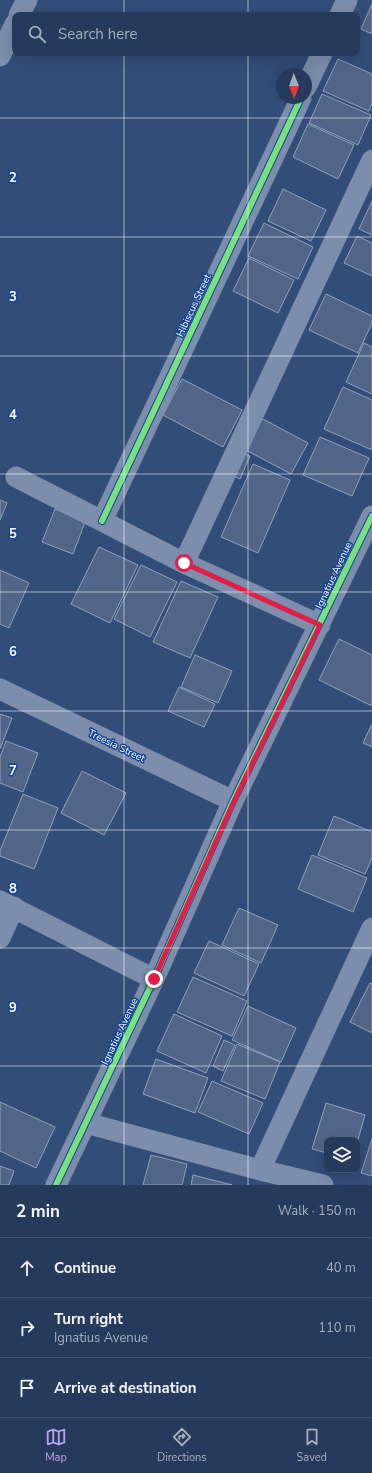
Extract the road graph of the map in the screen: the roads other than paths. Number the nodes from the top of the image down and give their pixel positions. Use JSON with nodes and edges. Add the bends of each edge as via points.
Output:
{"nodes":[{"id":1,"x":26,"y":0,"type":"edge"},
{"id":2,"x":347,"y":0,"type":"edge"},
{"id":3,"x":20,"y":12,"type":"edge"},
{"id":4,"x":341,"y":12,"type":"edge"},
{"id":5,"x":12,"y":30,"type":"edge"},
{"id":6,"x":0,"y":56,"type":"edge"},
{"id":7,"x":321,"y":56,"type":"edge"},
{"id":8,"x":312,"y":74,"type":"edge"},
{"id":9,"x":298,"y":104,"type":"edge"},
{"id":10,"x":372,"y":160,"type":"edge"},
{"id":11,"x":16,"y":477,"type":"dead end"},
{"id":12,"x":372,"y":516,"type":"edge"},
{"id":13,"x":102,"y":521,"type":"junction"},
{"id":14,"x":184,"y":563,"type":"junction"},
{"id":15,"x":320,"y":625,"type":"junction"},
{"id":16,"x":0,"y":689,"type":"edge"},
{"id":17,"x":234,"y":801,"type":"junction"},
{"id":18,"x":7,"y":904,"type":"edge"},
{"id":19,"x":372,"y":928,"type":"edge"},
{"id":20,"x":0,"y":938,"type":"edge"},
{"id":21,"x":154,"y":979,"type":"junction"},
{"id":22,"x":86,"y":1123,"type":"junction"},
{"id":23,"x":260,"y":1170,"type":"junction"},
{"id":24,"x":56,"y":1185,"type":"edge"},
{"id":25,"x":323,"y":1185,"type":"edge"}],
"edges":[{"from":1,"to":3,"type":"street"},
{"from":2,"to":4,"type":"street"},
{"from":5,"to":6,"type":"street"},
{"from":7,"to":8,"type":"street"},
{"from":9,"to":13,"type":"street","name":"Hibiscus Street"},
{"from":10,"to":14,"type":"street"},
{"from":11,"to":13,"type":"street"},
{"from":12,"to":15,"type":"street","name":"Ignatius Avenue"},
{"from":13,"to":14,"type":"street"},
{"from":14,"to":15,"type":"street"},
{"from":15,"to":17,"type":"street","name":"Ignatius Avenue"},
{"from":16,"to":17,"type":"street","name":"Treesia Street"},
{"from":17,"to":21,"type":"street","name":"Ignatius Avenue"},
{"from":18,"to":20,"type":"street"},
{"from":18,"to":21,"type":"street"},
{"from":19,"to":23,"type":"street"},
{"from":21,"to":22,"type":"street","name":"Ignatius Avenue"},
{"from":22,"to":23,"type":"street"},
{"from":22,"to":24,"type":"street","name":"Ignatius Avenue"},
{"from":23,"to":25,"type":"street"}]}
